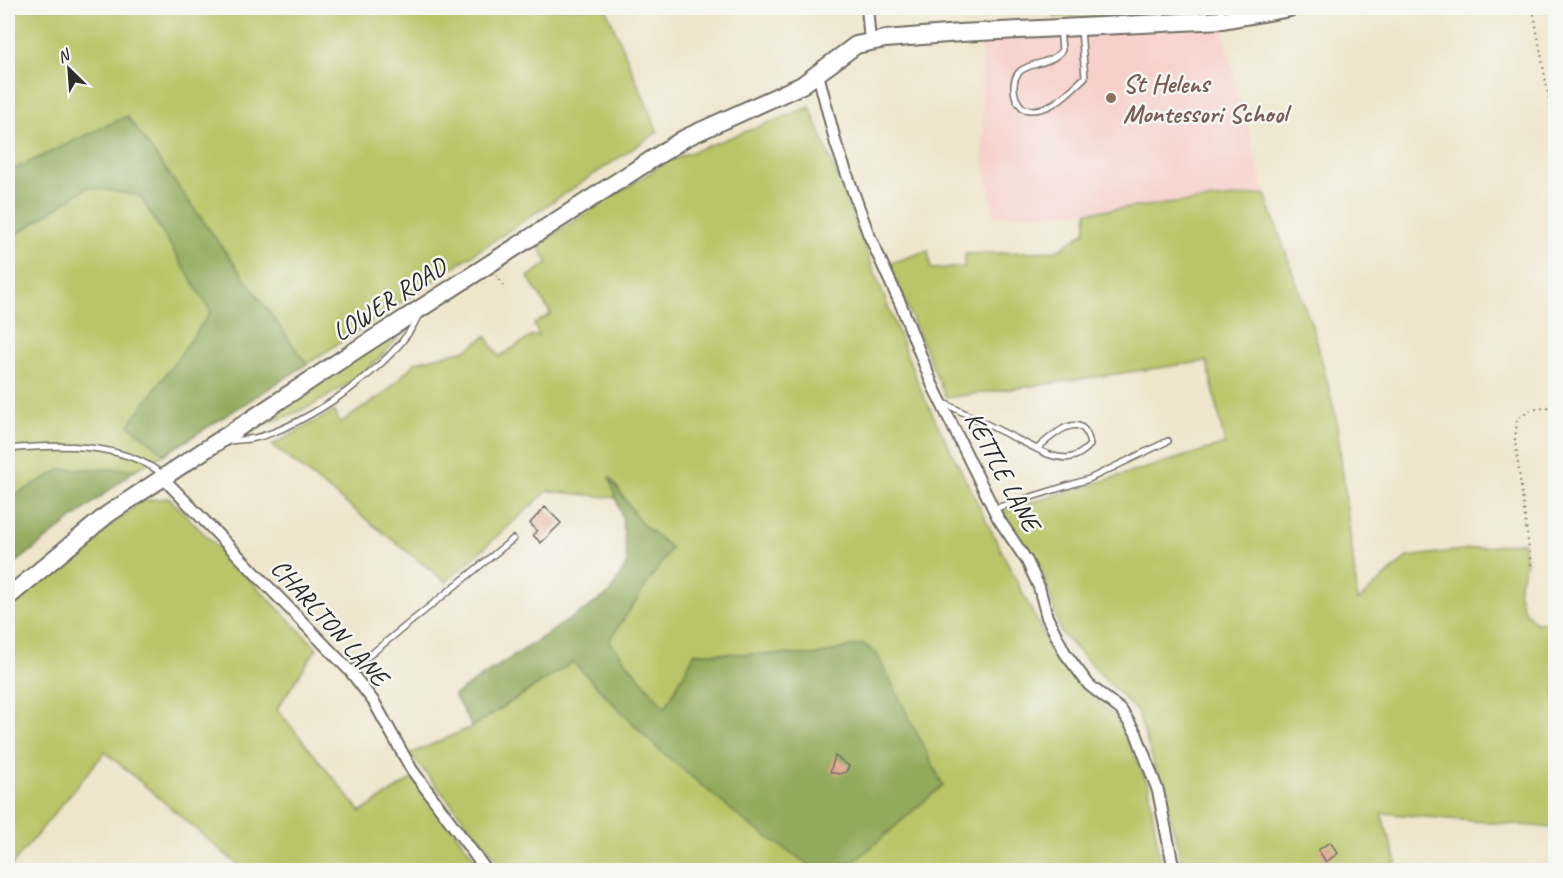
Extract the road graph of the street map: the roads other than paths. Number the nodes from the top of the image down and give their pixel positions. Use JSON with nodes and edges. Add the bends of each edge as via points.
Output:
{"nodes":[{"id":1,"x":867,"y":8,"type":"edge"},
{"id":2,"x":1290,"y":8,"type":"edge"},
{"id":3,"x":1222,"y":14,"type":"edge"},
{"id":4,"x":1081,"y":28,"type":"junction"},
{"id":5,"x":1060,"y":29,"type":"junction"},
{"id":6,"x":870,"y":41,"type":"junction"},
{"id":7,"x":818,"y":74,"type":"junction"},
{"id":8,"x":422,"y":308,"type":"junction"},
{"id":9,"x":940,"y":402,"type":"junction"},
{"id":10,"x":1168,"y":441,"type":"dead end"},
{"id":11,"x":216,"y":442,"type":"junction"},
{"id":12,"x":8,"y":449,"type":"edge"},
{"id":13,"x":1037,"y":449,"type":"junction"},
{"id":14,"x":164,"y":477,"type":"junction"},
{"id":15,"x":993,"y":509,"type":"junction"},
{"id":16,"x":513,"y":539,"type":"dead end"},
{"id":17,"x":8,"y":597,"type":"edge"},
{"id":18,"x":350,"y":671,"type":"junction"},
{"id":19,"x":486,"y":870,"type":"edge"},
{"id":20,"x":1174,"y":870,"type":"edge"}],
"edges":[{"from":1,"to":6,"type":"street"},
{"from":2,"to":3,"type":"main road"},
{"from":3,"to":4,"type":"main road"},
{"from":4,"to":5,"type":"main road"},
{"from":4,"to":5,"type":"lane","via":[[1085,77],[1057,102],[1043,109],[1024,109],[1015,96],[1015,78],[1024,68],[1058,56],[1062,50]]},
{"from":5,"to":6,"type":"main road"},
{"from":6,"to":7,"type":"main road","name":"LOWER ROAD","via":[[856,45]]},
{"from":7,"to":8,"type":"main road","name":"LOWER ROAD","via":[[685,138]]},
{"from":7,"to":9,"type":"street","name":"KETTLE LANE","via":[[836,144],[868,233]]},
{"from":8,"to":11,"type":"main road","name":"LOWER ROAD"},
{"from":8,"to":11,"type":"lane","via":[[402,341],[329,404],[255,438]]},
{"from":9,"to":13,"type":"lane"},
{"from":9,"to":15,"type":"street","name":"KETTLE LANE"},
{"from":10,"to":15,"type":"lane","via":[[1089,479]]},
{"from":11,"to":14,"type":"main road","name":"LOWER ROAD"},
{"from":12,"to":14,"type":"lane","via":[[49,445],[105,450],[150,464]]},
{"from":13,"to":13,"type":"lane","via":[[1072,459],[1090,445],[1089,436],[1074,425],[1064,427]]},
{"from":14,"to":17,"type":"main road","name":"LOWER ROAD","via":[[108,514]]},
{"from":14,"to":18,"type":"street","name":"CHARLTON LANE"},
{"from":15,"to":20,"type":"street","name":"KETTLE LANE","via":[[1027,561],[1065,653],[1089,685],[1121,710],[1136,733],[1158,791]]},
{"from":16,"to":18,"type":"lane"},
{"from":18,"to":19,"type":"street","name":"CHARLTON LANE","via":[[374,702],[412,770]]}]}
